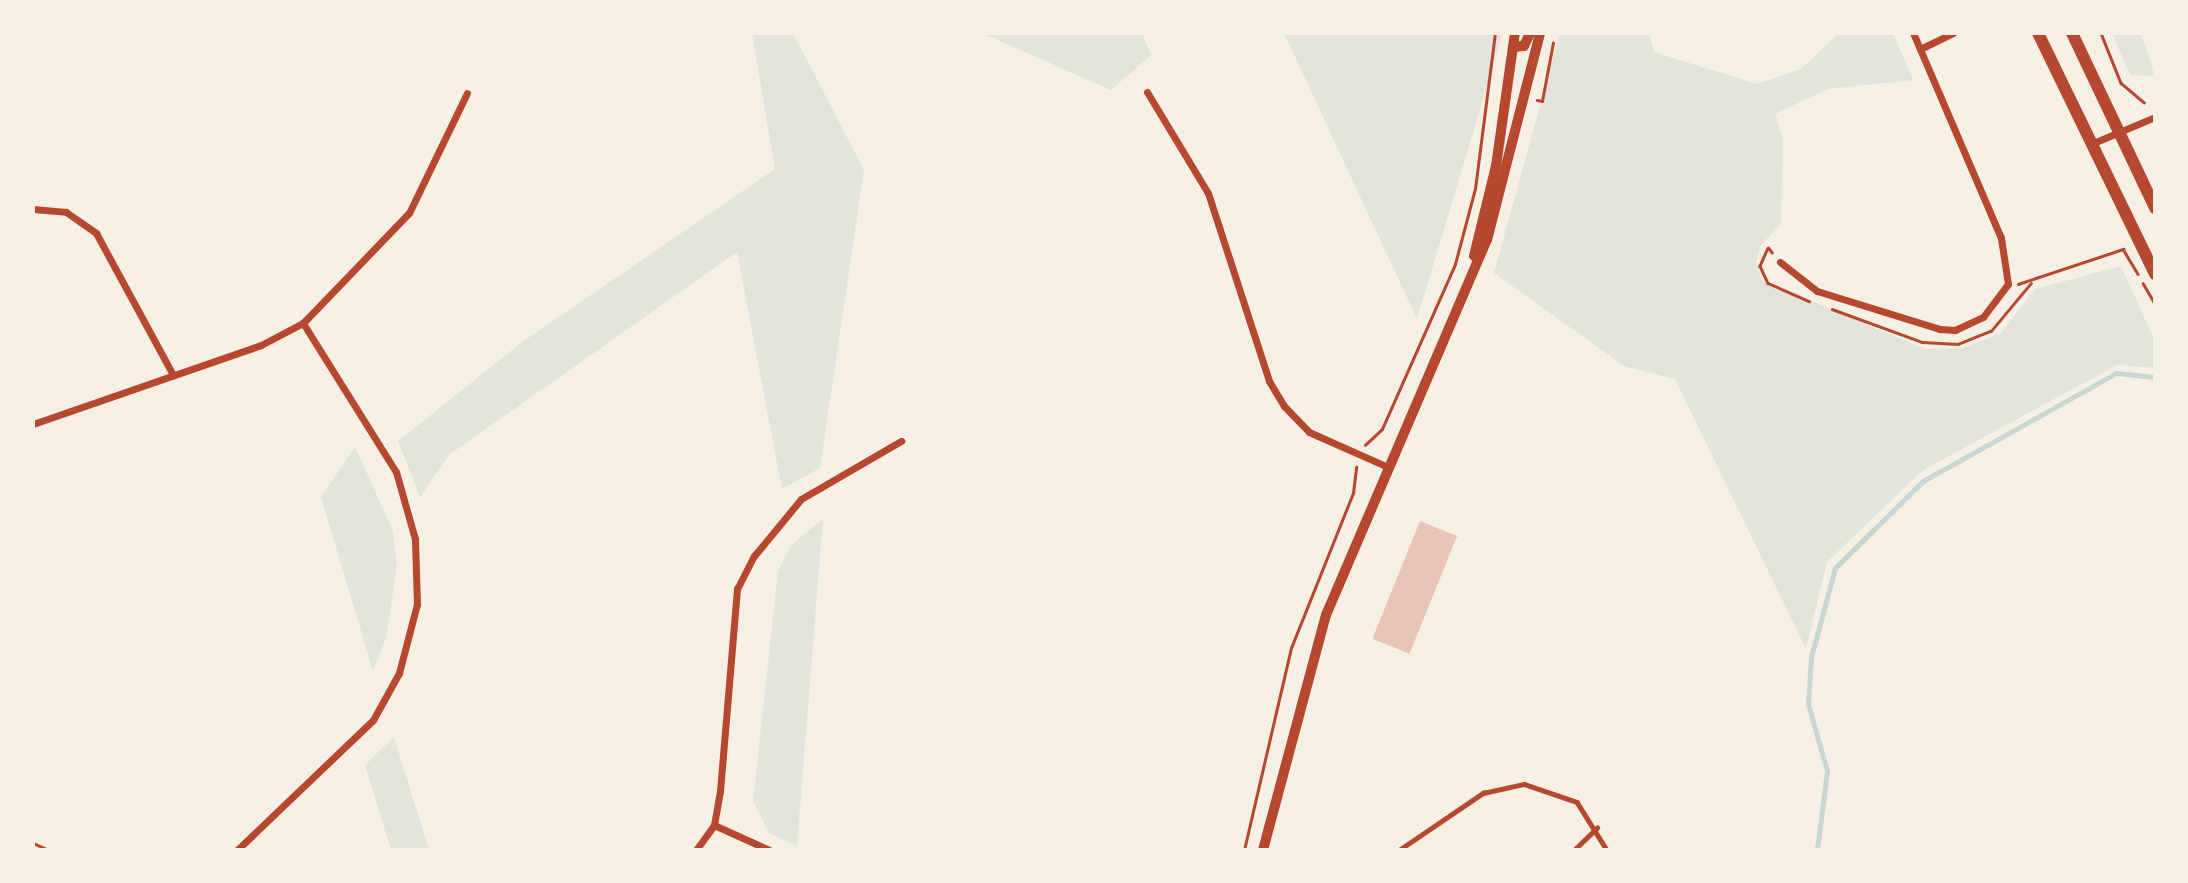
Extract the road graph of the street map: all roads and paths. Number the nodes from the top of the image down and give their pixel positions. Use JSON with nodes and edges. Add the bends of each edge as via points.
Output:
{"nodes":[{"id":1,"x":1495,"y":33,"type":"edge"},
{"id":2,"x":1515,"y":33,"type":"edge"},
{"id":3,"x":1530,"y":33,"type":"edge"},
{"id":4,"x":1540,"y":33,"type":"edge"},
{"id":5,"x":1555,"y":33,"type":"edge"},
{"id":6,"x":1913,"y":33,"type":"edge"},
{"id":7,"x":1953,"y":33,"type":"edge"},
{"id":8,"x":2038,"y":33,"type":"edge"},
{"id":9,"x":2071,"y":33,"type":"edge"},
{"id":10,"x":2101,"y":33,"type":"edge"},
{"id":11,"x":1513,"y":47,"type":"junction"},
{"id":12,"x":1920,"y":49,"type":"junction"},
{"id":13,"x":467,"y":93,"type":"dead end"},
{"id":14,"x":1147,"y":93,"type":"dead end"},
{"id":15,"x":1535,"y":100,"type":"dead end"},
{"id":16,"x":2144,"y":102,"type":"dead end"},
{"id":17,"x":2155,"y":117,"type":"edge"},
{"id":18,"x":2117,"y":132,"type":"junction"},
{"id":19,"x":2089,"y":145,"type":"junction"},
{"id":20,"x":2155,"y":208,"type":"edge"},
{"id":21,"x":33,"y":209,"type":"edge"},
{"id":22,"x":1780,"y":262,"type":"dead end"},
{"id":23,"x":1472,"y":265,"type":"junction"},
{"id":24,"x":2155,"y":274,"type":"edge"},
{"id":25,"x":2008,"y":284,"type":"junction"},
{"id":26,"x":2155,"y":304,"type":"edge"},
{"id":27,"x":303,"y":323,"type":"junction"},
{"id":28,"x":173,"y":375,"type":"junction"},
{"id":29,"x":33,"y":424,"type":"edge"},
{"id":30,"x":901,"y":441,"type":"dead end"},
{"id":31,"x":1365,"y":445,"type":"dead end"},
{"id":32,"x":1356,"y":467,"type":"dead end"},
{"id":33,"x":1388,"y":467,"type":"junction"},
{"id":34,"x":714,"y":825,"type":"junction"},
{"id":35,"x":1597,"y":828,"type":"junction"},
{"id":36,"x":33,"y":843,"type":"edge"},
{"id":37,"x":49,"y":850,"type":"edge"},
{"id":38,"x":237,"y":850,"type":"edge"},
{"id":39,"x":696,"y":850,"type":"edge"},
{"id":40,"x":769,"y":850,"type":"edge"},
{"id":41,"x":1244,"y":850,"type":"edge"},
{"id":42,"x":1264,"y":850,"type":"edge"},
{"id":43,"x":1399,"y":850,"type":"edge"},
{"id":44,"x":1574,"y":850,"type":"edge"},
{"id":45,"x":1607,"y":850,"type":"edge"}],
"edges":[{"from":1,"to":31,"type":"path","via":[[1475,190],[1455,264],[1385,423]]},
{"from":2,"to":11,"type":"street"},
{"from":3,"to":11,"type":"street","via":[[1524,46]]},
{"from":4,"to":23,"type":"street","via":[[1500,201]]},
{"from":5,"to":15,"type":"path","via":[[1542,101]]},
{"from":6,"to":12,"type":"street"},
{"from":7,"to":12,"type":"street"},
{"from":8,"to":19,"type":"main road"},
{"from":9,"to":18,"type":"main road"},
{"from":10,"to":16,"type":"path","via":[[2121,83]]},
{"from":11,"to":23,"type":"street","via":[[1496,166]]},
{"from":12,"to":25,"type":"street","via":[[2001,238]]},
{"from":13,"to":27,"type":"street","via":[[410,213]]},
{"from":14,"to":33,"type":"street","via":[[1208,193],[1269,381],[1284,406],[1309,432]]},
{"from":17,"to":18,"type":"street"},
{"from":18,"to":19,"type":"street"},
{"from":18,"to":20,"type":"main road"},
{"from":19,"to":24,"type":"main road"},
{"from":21,"to":28,"type":"street","via":[[66,212],[96,233]]},
{"from":22,"to":25,"type":"street","via":[[1818,291],[1940,330],[1955,330],[1983,317]]},
{"from":23,"to":33,"type":"street"},
{"from":25,"to":26,"type":"path","via":[[2031,283],[2123,249]]},
{"from":27,"to":28,"type":"street","via":[[261,345]]},
{"from":27,"to":38,"type":"street","via":[[396,472],[415,539],[417,604],[400,673],[373,720]]},
{"from":28,"to":29,"type":"street"},
{"from":30,"to":34,"type":"street","via":[[801,499],[754,556],[737,589]]},
{"from":32,"to":41,"type":"path","via":[[1353,493],[1290,648]]},
{"from":33,"to":42,"type":"street","via":[[1325,615]]},
{"from":34,"to":39,"type":"street"},
{"from":34,"to":40,"type":"street"},
{"from":35,"to":43,"type":"lane","via":[[1563,792],[1524,784],[1483,793]]},
{"from":35,"to":44,"type":"lane"},
{"from":35,"to":45,"type":"lane"},
{"from":36,"to":37,"type":"path"}]}
